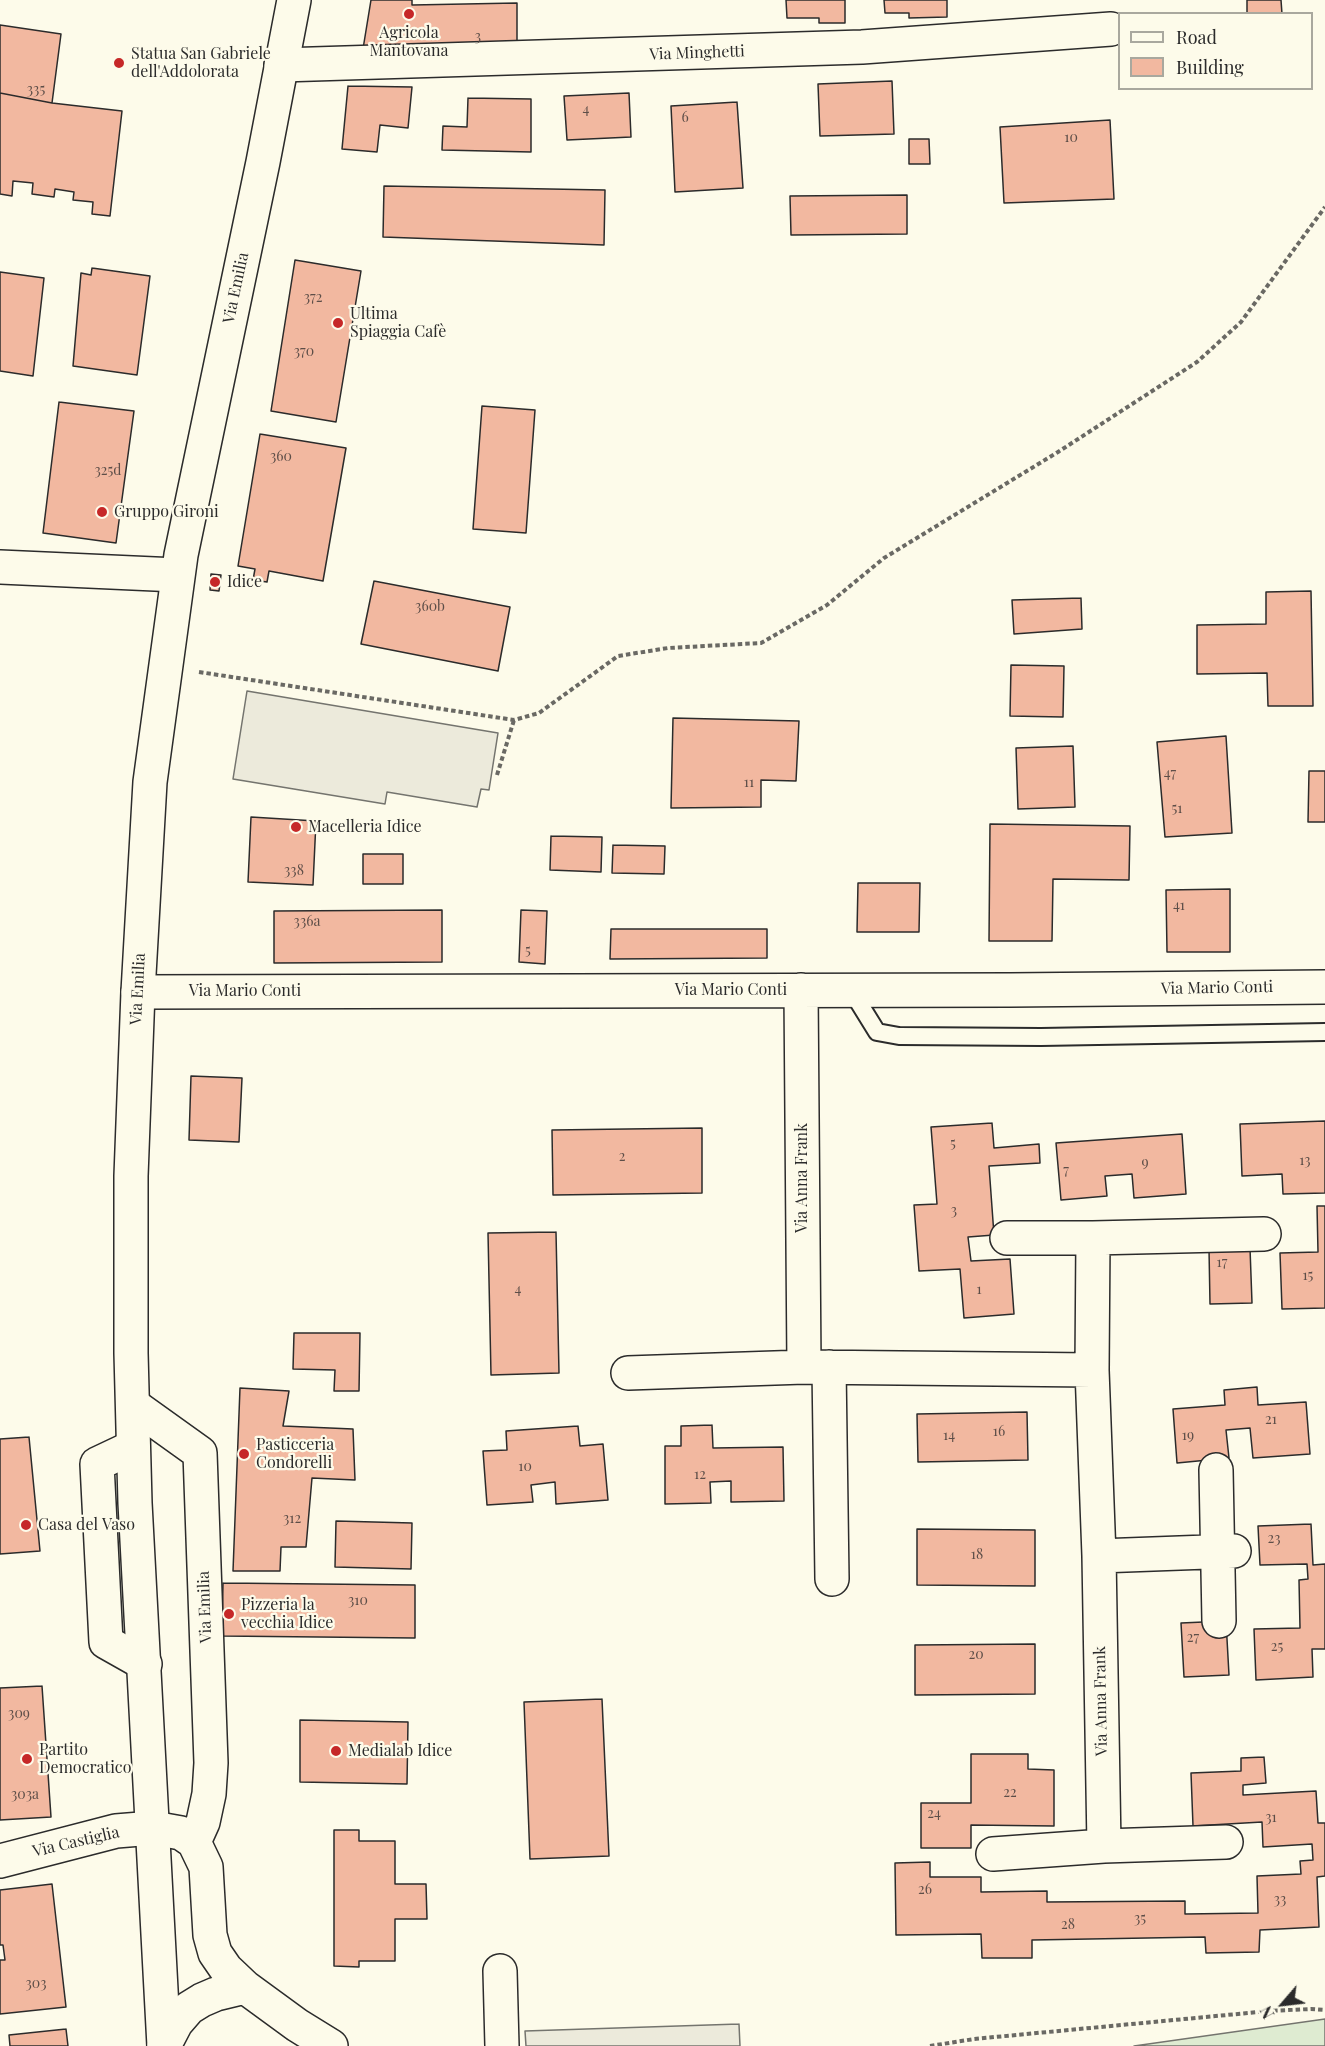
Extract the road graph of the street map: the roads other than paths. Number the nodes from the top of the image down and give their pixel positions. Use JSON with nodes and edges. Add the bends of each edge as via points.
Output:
{"nodes":[{"id":1,"x":294,"y":0,"type":"edge"},
{"id":2,"x":1112,"y":29,"type":"dead end"},
{"id":3,"x":281,"y":65,"type":"junction"},
{"id":4,"x":0,"y":567,"type":"edge"},
{"id":5,"x":177,"y":575,"type":"junction"},
{"id":6,"x":1325,"y":987,"type":"edge"},
{"id":7,"x":801,"y":990,"type":"junction"},
{"id":8,"x":851,"y":990,"type":"junction"},
{"id":9,"x":138,"y":992,"type":"junction"},
{"id":10,"x":1325,"y":1032,"type":"edge"},
{"id":11,"x":1264,"y":1234,"type":"dead end"},
{"id":12,"x":1006,"y":1238,"type":"dead end"},
{"id":13,"x":1093,"y":1238,"type":"junction"},
{"id":14,"x":816,"y":1367,"type":"junction"},
{"id":15,"x":1092,"y":1370,"type":"junction"},
{"id":16,"x":628,"y":1373,"type":"dead end"},
{"id":17,"x":133,"y":1405,"type":"junction"},
{"id":18,"x":1216,"y":1470,"type":"dead end"},
{"id":19,"x":1226,"y":1551,"type":"junction"},
{"id":20,"x":1099,"y":1556,"type":"junction"},
{"id":21,"x":832,"y":1579,"type":"dead end"},
{"id":22,"x":1219,"y":1621,"type":"dead end"},
{"id":23,"x":153,"y":1828,"type":"junction"},
{"id":24,"x":194,"y":1842,"type":"junction"},
{"id":25,"x":1226,"y":1842,"type":"dead end"},
{"id":26,"x":1104,"y":1846,"type":"junction"},
{"id":27,"x":993,"y":1854,"type":"dead end"},
{"id":28,"x":0,"y":1861,"type":"edge"},
{"id":29,"x":500,"y":1971,"type":"dead end"},
{"id":30,"x":245,"y":1987,"type":"junction"},
{"id":31,"x":164,"y":2046,"type":"edge"},
{"id":32,"x":331,"y":2046,"type":"edge"},
{"id":33,"x":502,"y":2046,"type":"edge"}],
"edges":[{"from":1,"to":3,"type":"street","name":"Via Emilia"},
{"from":2,"to":3,"type":"street","name":"Via Minghetti","via":[[862,47]]},
{"from":3,"to":5,"type":"street","name":"Via Emilia"},
{"from":4,"to":5,"type":"street"},
{"from":5,"to":9,"type":"street","name":"Via Emilia","via":[[150,782]]},
{"from":6,"to":8,"type":"street","name":"Via Mario Conti"},
{"from":7,"to":8,"type":"street","name":"Via Mario Conti"},
{"from":7,"to":9,"type":"street","name":"Via Mario Conti"},
{"from":7,"to":14,"type":"street","name":"Via Anna Frank"},
{"from":8,"to":10,"type":"lane","via":[[877,1032],[899,1036]]},
{"from":9,"to":17,"type":"street","name":"Via Emilia","via":[[131,1176]]},
{"from":11,"to":13,"type":"street"},
{"from":12,"to":13,"type":"street"},
{"from":13,"to":15,"type":"street","name":"Via Anna Frank"},
{"from":14,"to":15,"type":"street"},
{"from":14,"to":16,"type":"street"},
{"from":14,"to":21,"type":"street","name":"Via Anna Frank"},
{"from":15,"to":20,"type":"street","name":"Via Anna Frank"},
{"from":17,"to":23,"type":"street","name":"Via Emilia"},
{"from":17,"to":24,"type":"street","name":"Via Emilia","via":[[200,1453],[211,1763],[203,1822]]},
{"from":18,"to":19,"type":"street"},
{"from":19,"to":20,"type":"street"},
{"from":19,"to":22,"type":"street"},
{"from":20,"to":26,"type":"street","name":"Via Anna Frank"},
{"from":23,"to":24,"type":"street","via":[[181,1833]]},
{"from":23,"to":28,"type":"street","name":"Via Castiglia","via":[[97,1834]]},
{"from":23,"to":31,"type":"street","name":"Via Emilia"},
{"from":24,"to":30,"type":"street","via":[[206,1867],[210,1935],[215,1953]]},
{"from":25,"to":26,"type":"street"},
{"from":26,"to":27,"type":"street"},
{"from":29,"to":33,"type":"street"},
{"from":30,"to":31,"type":"street","via":[[216,1994],[189,2008]]},
{"from":30,"to":32,"type":"street"}]}
